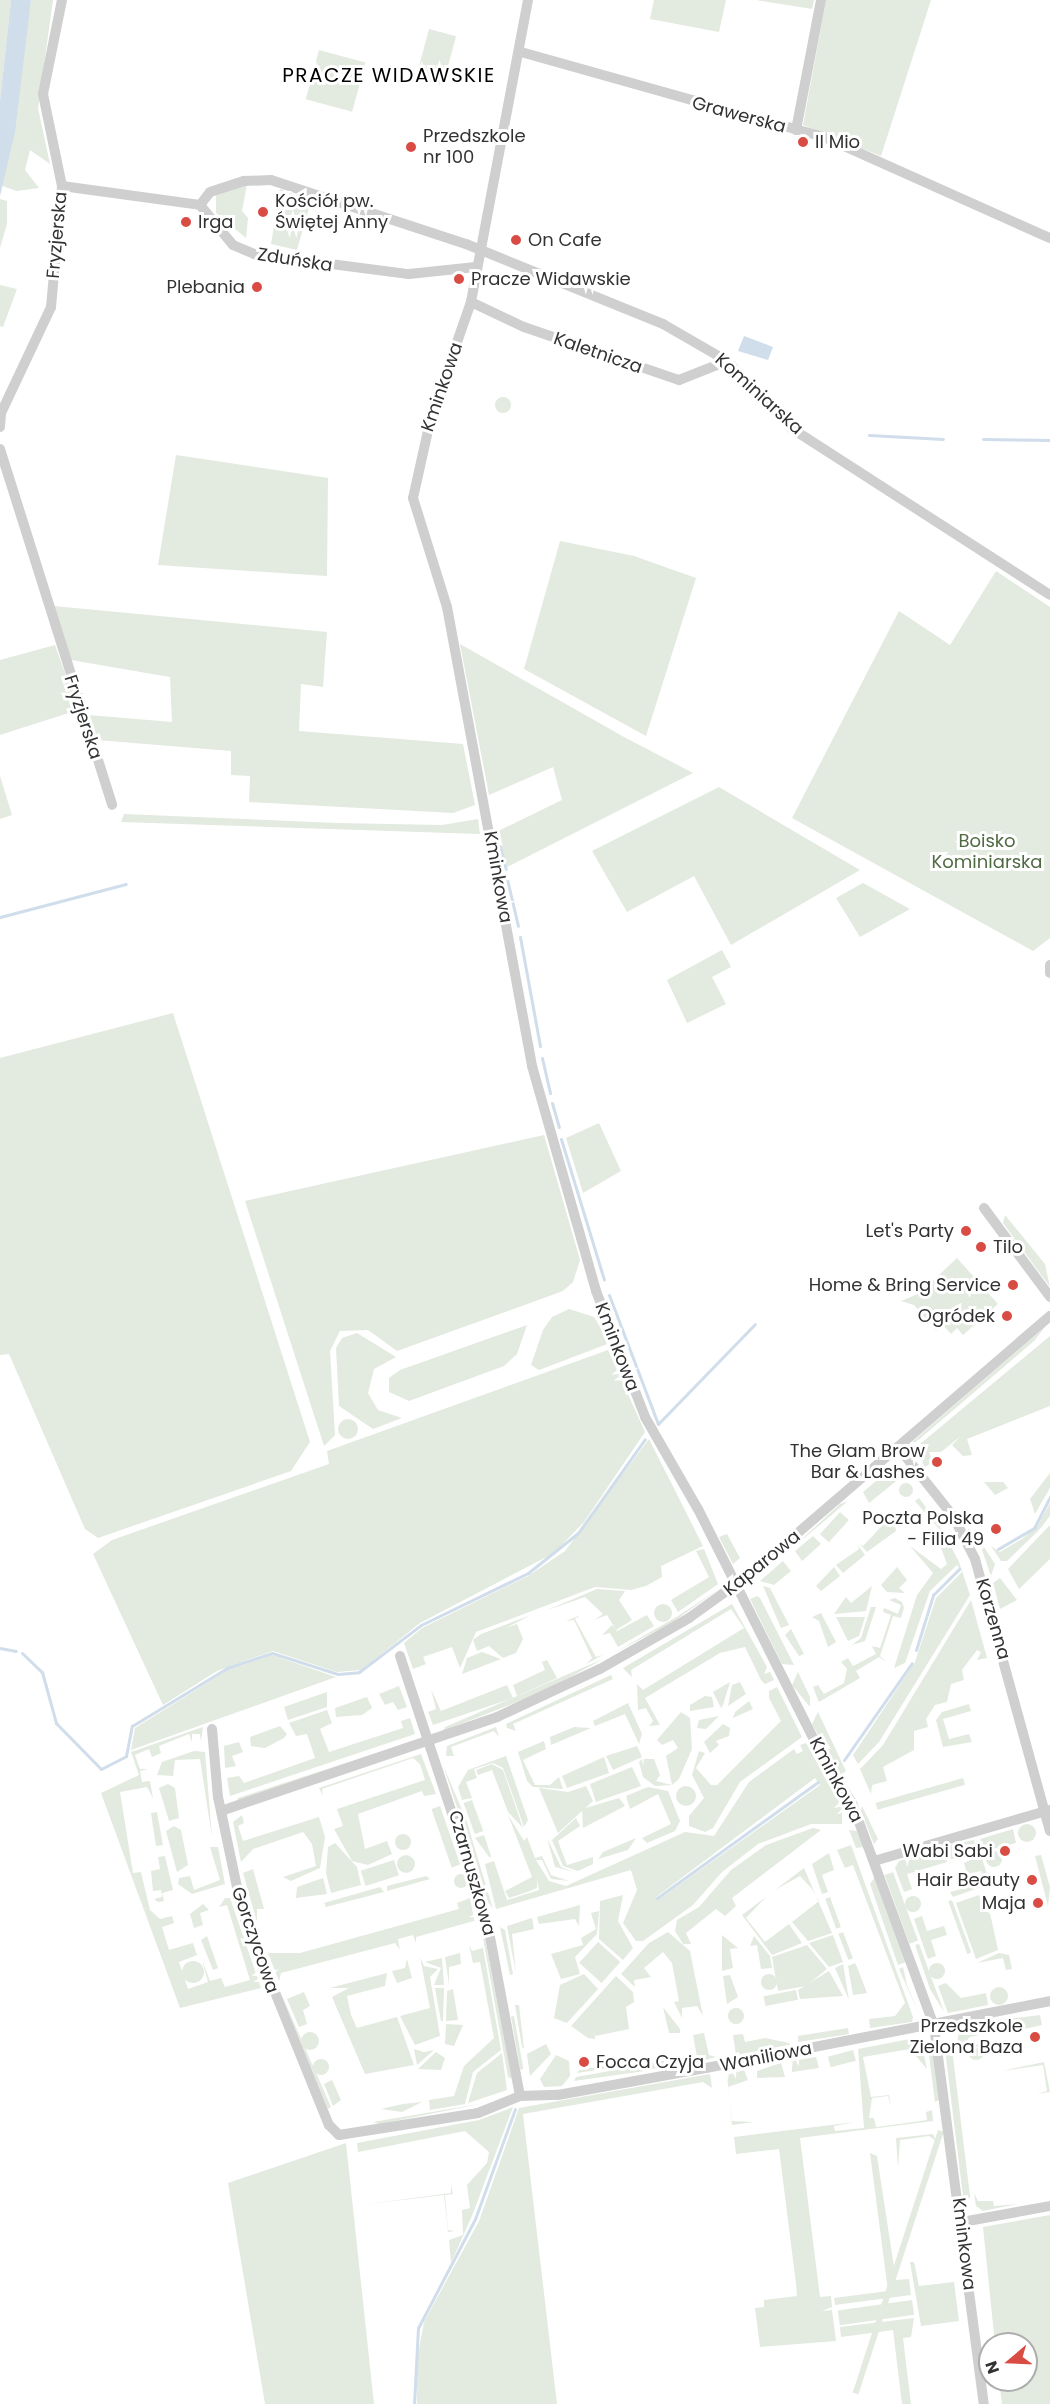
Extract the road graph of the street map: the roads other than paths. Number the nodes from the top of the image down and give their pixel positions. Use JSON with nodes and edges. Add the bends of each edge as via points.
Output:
{"nodes":[{"id":1,"x":62,"y":0,"type":"edge"},
{"id":2,"x":528,"y":0,"type":"edge"},
{"id":3,"x":821,"y":0,"type":"edge"},
{"id":4,"x":521,"y":52,"type":"junction"},
{"id":5,"x":796,"y":130,"type":"junction"},
{"id":6,"x":62,"y":186,"type":"junction"},
{"id":7,"x":200,"y":205,"type":"junction"},
{"id":8,"x":1050,"y":238,"type":"edge"},
{"id":9,"x":479,"y":250,"type":"junction"},
{"id":10,"x":476,"y":267,"type":"junction"},
{"id":11,"x":475,"y":303,"type":"junction"},
{"id":12,"x":727,"y":361,"type":"junction"},
{"id":13,"x":0,"y":427,"type":"edge"},
{"id":14,"x":0,"y":455,"type":"edge"},
{"id":15,"x":1050,"y":595,"type":"edge"},
{"id":16,"x":112,"y":805,"type":"dead end"},
{"id":17,"x":984,"y":1208,"type":"dead end"},
{"id":18,"x":1050,"y":1297,"type":"edge"},
{"id":19,"x":1050,"y":1316,"type":"edge"},
{"id":20,"x":898,"y":1447,"type":"junction"},
{"id":21,"x":736,"y":1585,"type":"junction"},
{"id":22,"x":400,"y":1656,"type":"dead end"},
{"id":23,"x":212,"y":1729,"type":"dead end"},
{"id":24,"x":431,"y":1741,"type":"junction"},
{"id":25,"x":220,"y":1811,"type":"junction"},
{"id":26,"x":1047,"y":1811,"type":"edge"},
{"id":27,"x":1050,"y":1831,"type":"edge"},
{"id":28,"x":874,"y":1861,"type":"junction"},
{"id":29,"x":1050,"y":2001,"type":"edge"},
{"id":30,"x":934,"y":2026,"type":"junction"},
{"id":31,"x":520,"y":2096,"type":"junction"},
{"id":32,"x":342,"y":2135,"type":"joint"},
{"id":33,"x":1050,"y":2206,"type":"edge"},
{"id":34,"x":962,"y":2222,"type":"junction"},
{"id":35,"x":984,"y":2404,"type":"edge"}],
"edges":[{"from":1,"to":6,"type":"street","name":"Fryzjerska","via":[[43,94]]},
{"from":2,"to":4,"type":"street","name":"Kminkowa"},
{"from":3,"to":5,"type":"street"},
{"from":4,"to":5,"type":"street","name":"Grawerska"},
{"from":4,"to":9,"type":"street","name":"Kminkowa"},
{"from":5,"to":8,"type":"street","name":"Grawerska","via":[[853,149]]},
{"from":6,"to":7,"type":"street"},
{"from":6,"to":13,"type":"street","name":"Fryzjerska","via":[[48,319],[1,413]]},
{"from":7,"to":9,"type":"street","name":"Kominiarska","via":[[210,192],[244,181],[271,180]]},
{"from":7,"to":10,"type":"street","name":"Zduńska","via":[[233,245],[254,254],[409,274]]},
{"from":9,"to":10,"type":"street","name":"Kminkowa"},
{"from":9,"to":12,"type":"street","name":"Kominiarska","via":[[663,324]]},
{"from":10,"to":11,"type":"street","name":"Kminkowa"},
{"from":11,"to":12,"type":"street","name":"Kaletnicza","via":[[524,327],[680,380]]},
{"from":11,"to":21,"type":"street","name":"Kminkowa","via":[[428,426],[413,498],[447,607],[532,1066],[585,1261],[645,1418]]},
{"from":12,"to":15,"type":"street","name":"Kominiarska","via":[[791,428]]},
{"from":14,"to":16,"type":"street","name":"Fryzjerska"},
{"from":17,"to":18,"type":"street"},
{"from":19,"to":20,"type":"street","name":"Kaparowa"},
{"from":20,"to":21,"type":"street","name":"Kaparowa"},
{"from":20,"to":26,"type":"street","name":"Korzenna","via":[[953,1516],[975,1558]]},
{"from":21,"to":24,"type":"street","name":"Kaparowa","via":[[600,1669]]},
{"from":21,"to":28,"type":"street","name":"Kminkowa","via":[[820,1752],[852,1803]]},
{"from":22,"to":24,"type":"street","name":"Czarnuszkowa"},
{"from":23,"to":25,"type":"street","name":"Gorczycowa"},
{"from":24,"to":25,"type":"street","name":"Kaparowa"},
{"from":24,"to":31,"type":"street","name":"Czarnuszkowa","via":[[486,1916]]},
{"from":25,"to":32,"type":"street","name":"Gorczycowa","via":[[256,1952],[329,2125]]},
{"from":26,"to":27,"type":"street","name":"Korzenna"},
{"from":26,"to":28,"type":"street"},
{"from":28,"to":30,"type":"street","name":"Kminkowa"},
{"from":29,"to":30,"type":"street","name":"Waniliowa"},
{"from":30,"to":31,"type":"street","name":"Waniliowa","via":[[558,2095]]},
{"from":30,"to":34,"type":"street","name":"Kminkowa"},
{"from":31,"to":32,"type":"street","name":"Waniliowa","via":[[478,2113]]},
{"from":33,"to":34,"type":"street"},
{"from":34,"to":35,"type":"street","name":"Kminkowa"}]}
